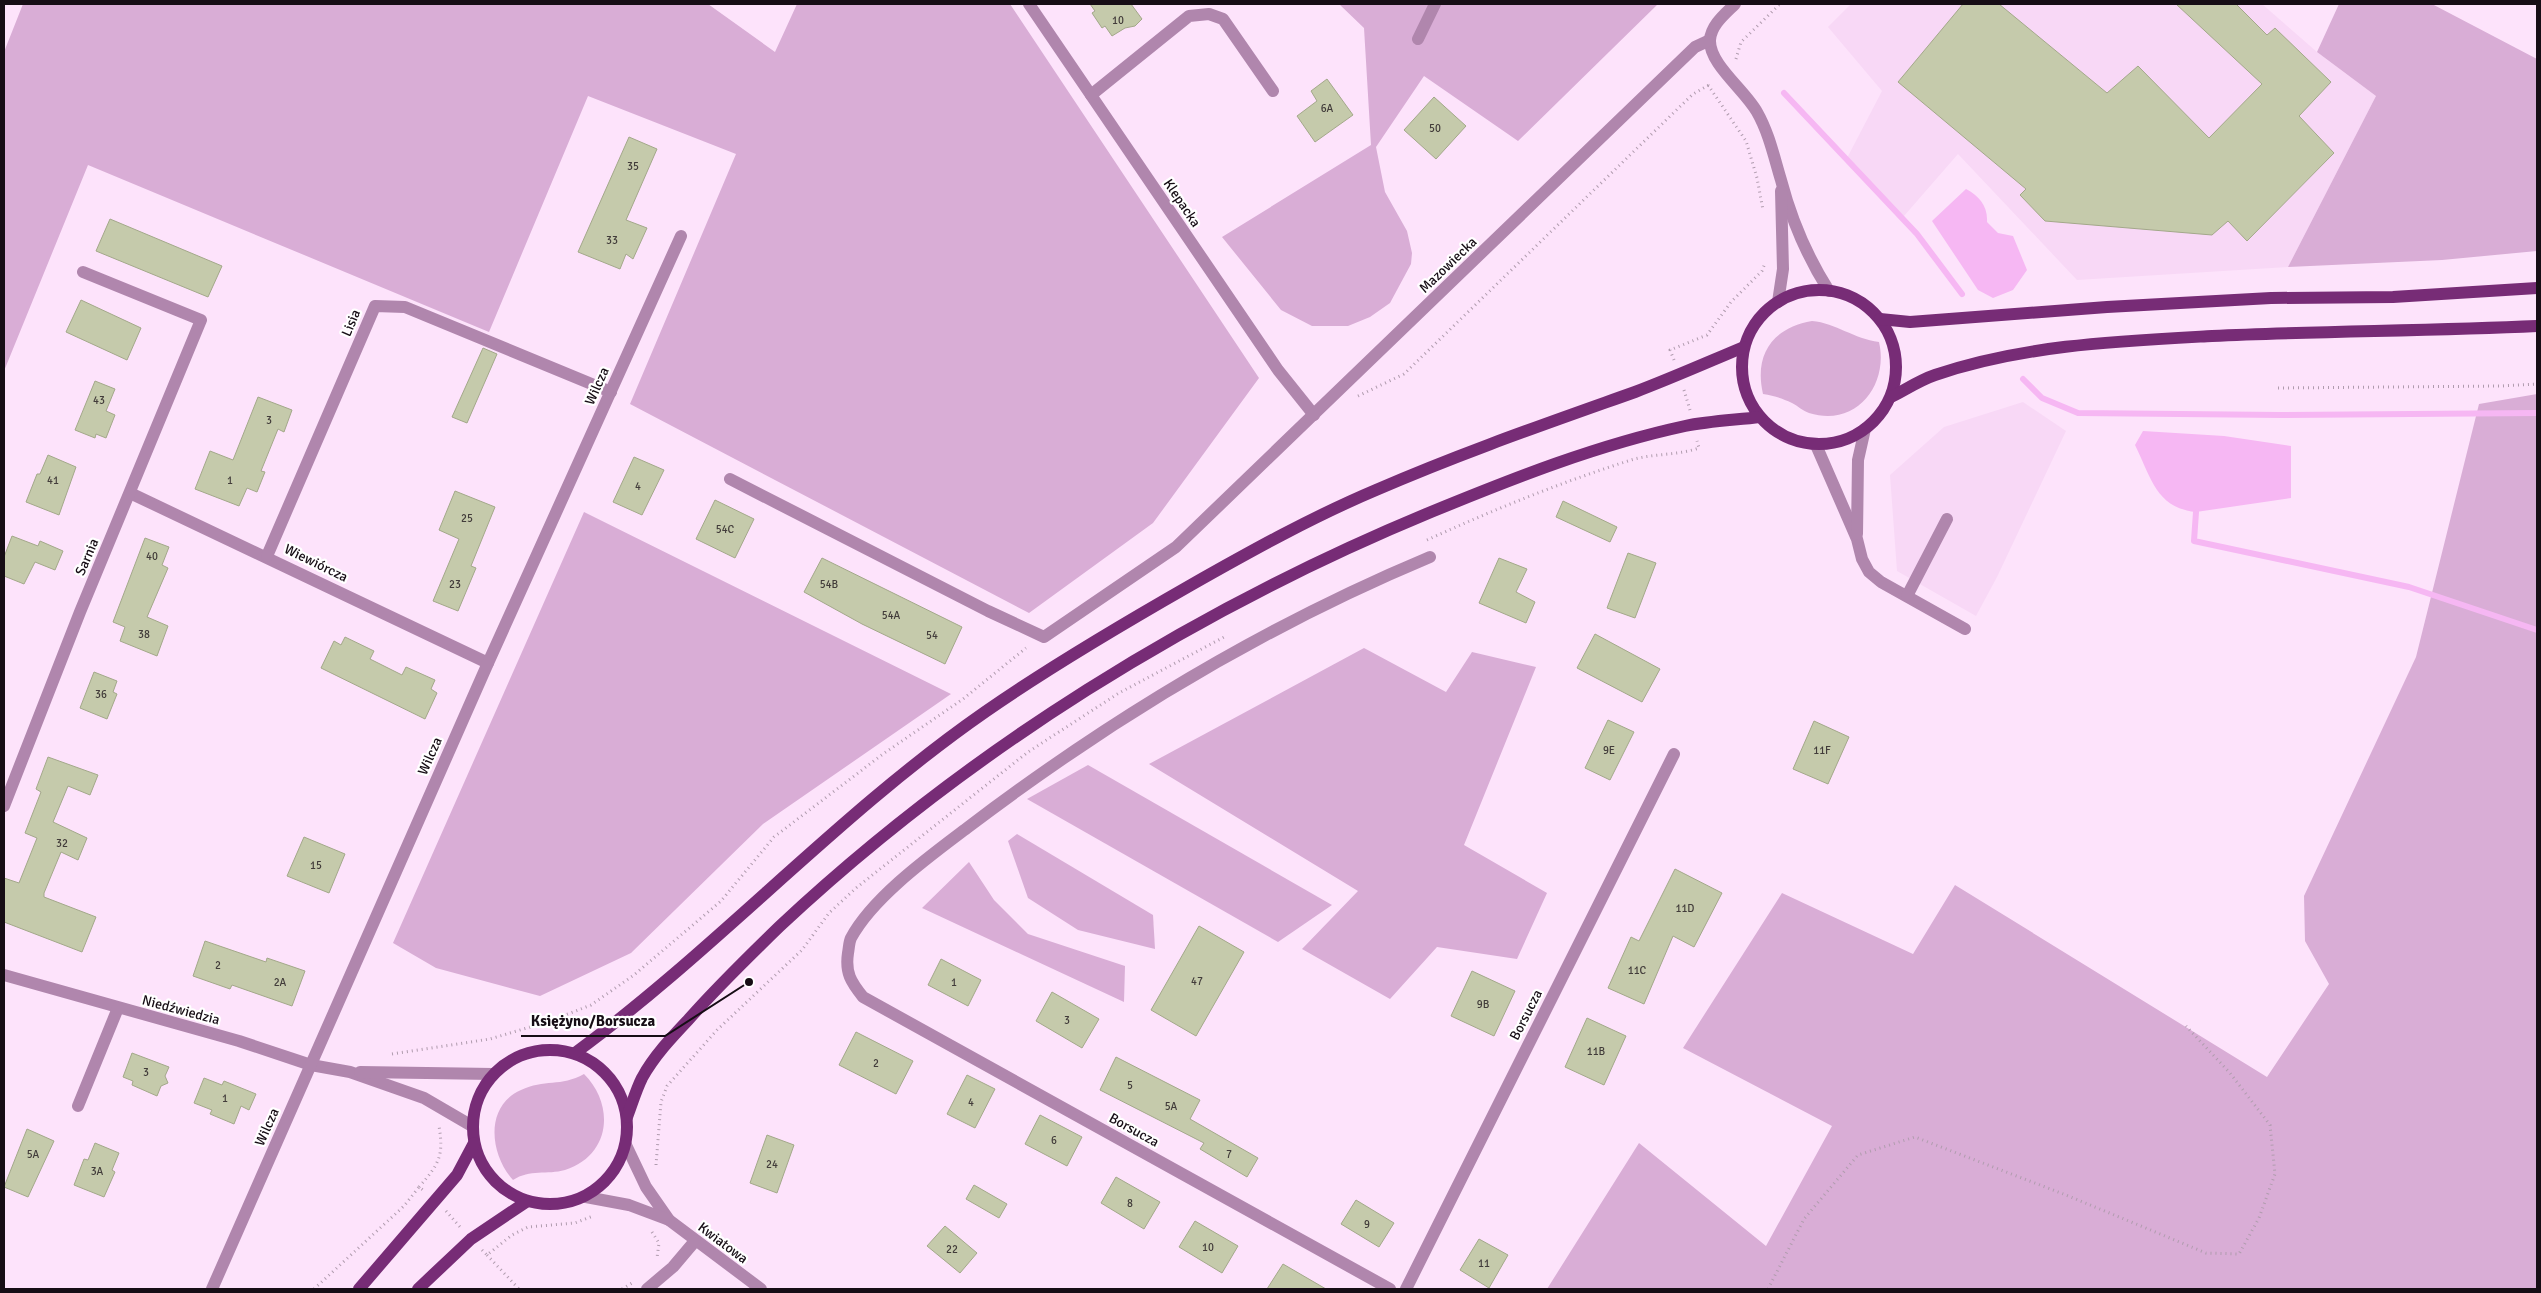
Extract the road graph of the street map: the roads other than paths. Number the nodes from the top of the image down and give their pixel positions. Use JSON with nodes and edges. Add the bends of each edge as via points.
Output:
{"nodes":[{"id":1,"x":1029,"y":4,"type":"edge"},
{"id":2,"x":1435,"y":4,"type":"edge"},
{"id":3,"x":1736,"y":4,"type":"edge"},
{"id":4,"x":1418,"y":39,"type":"dead end"},
{"id":5,"x":1710,"y":40,"type":"junction"},
{"id":6,"x":1273,"y":91,"type":"dead end"},
{"id":7,"x":1091,"y":95,"type":"junction"},
{"id":8,"x":1781,"y":181,"type":"junction"},
{"id":9,"x":680,"y":236,"type":"dead end"},
{"id":10,"x":83,"y":272,"type":"dead end"},
{"id":11,"x":2537,"y":288,"type":"edge"},
{"id":12,"x":1829,"y":291,"type":"junction"},
{"id":13,"x":1778,"y":302,"type":"junction"},
{"id":14,"x":1880,"y":319,"type":"junction"},
{"id":15,"x":2537,"y":326,"type":"edge"},
{"id":16,"x":1744,"y":347,"type":"junction"},
{"id":17,"x":611,"y":392,"type":"junction"},
{"id":18,"x":1891,"y":397,"type":"junction"},
{"id":19,"x":1314,"y":415,"type":"junction"},
{"id":20,"x":1760,"y":417,"type":"junction"},
{"id":21,"x":1865,"y":429,"type":"junction"},
{"id":22,"x":1816,"y":445,"type":"junction"},
{"id":23,"x":730,"y":480,"type":"dead end"},
{"id":24,"x":130,"y":493,"type":"junction"},
{"id":25,"x":1947,"y":519,"type":"dead end"},
{"id":26,"x":1857,"y":539,"type":"junction"},
{"id":27,"x":267,"y":556,"type":"junction"},
{"id":28,"x":1430,"y":558,"type":"dead end"},
{"id":29,"x":1907,"y":596,"type":"junction"},
{"id":30,"x":1965,"y":629,"type":"dead end"},
{"id":31,"x":488,"y":663,"type":"junction"},
{"id":32,"x":1674,"y":754,"type":"dead end"},
{"id":33,"x":4,"y":806,"type":"edge"},
{"id":34,"x":4,"y":974,"type":"edge"},
{"id":35,"x":118,"y":1008,"type":"junction"},
{"id":36,"x":575,"y":1054,"type":"junction"},
{"id":37,"x":311,"y":1065,"type":"junction"},
{"id":38,"x":350,"y":1072,"type":"junction"},
{"id":39,"x":493,"y":1074,"type":"junction"},
{"id":40,"x":78,"y":1106,"type":"dead end"},
{"id":41,"x":627,"y":1116,"type":"junction"},
{"id":42,"x":472,"y":1126,"type":"junction"},
{"id":43,"x":474,"y":1143,"type":"junction"},
{"id":44,"x":626,"y":1145,"type":"junction"},
{"id":45,"x":586,"y":1197,"type":"junction"},
{"id":46,"x":526,"y":1202,"type":"junction"},
{"id":47,"x":669,"y":1220,"type":"junction"},
{"id":48,"x":695,"y":1241,"type":"junction"},
{"id":49,"x":642,"y":1285,"type":"edge"},
{"id":50,"x":212,"y":1289,"type":"edge"},
{"id":51,"x":359,"y":1289,"type":"edge"},
{"id":52,"x":418,"y":1289,"type":"edge"},
{"id":53,"x":761,"y":1289,"type":"edge"},
{"id":54,"x":1390,"y":1289,"type":"edge"},
{"id":55,"x":1406,"y":1289,"type":"edge"}],
"edges":[{"from":1,"to":7,"type":"street","name":"Klepacka"},
{"from":2,"to":4,"type":"street"},
{"from":3,"to":5,"type":"street","via":[[1713,28]]},
{"from":5,"to":8,"type":"street","via":[[1712,52],[1723,71],[1742,89],[1757,112],[1776,159]]},
{"from":5,"to":19,"type":"street","name":"Mazowiecka","via":[[1695,46]]},
{"from":6,"to":7,"type":"street","via":[[1222,19],[1209,14],[1189,16]]},
{"from":7,"to":19,"type":"street","name":"Klepacka","via":[[1278,370]]},
{"from":8,"to":12,"type":"street","via":[[1813,266]]},
{"from":8,"to":13,"type":"street","via":[[1783,269]]},
{"from":9,"to":17,"type":"street","name":"Wilcza"},
{"from":10,"to":24,"type":"street","name":"Sarnia","via":[[201,320]]},
{"from":11,"to":14,"type":"main road","via":[[2393,297],[2271,298],[1910,322]]},
{"from":12,"to":13,"type":"main road","via":[[1802,292]]},
{"from":12,"to":14,"type":"main road","via":[[1857,300]]},
{"from":13,"to":16,"type":"main road","via":[[1751,329]]},
{"from":14,"to":18,"type":"main road","via":[[1894,348],[1895,381]]},
{"from":15,"to":18,"type":"main road","via":[[2272,334],[2062,346],[1934,375]]},
{"from":16,"to":20,"type":"main road","via":[[1743,384]]},
{"from":16,"to":36,"type":"main road","via":[[1638,391],[1534,427],[1375,490],[1267,542],[1103,635],[984,713],[907,770]]},
{"from":17,"to":27,"type":"street","name":"Lisia","via":[[404,307],[375,306]]},
{"from":17,"to":31,"type":"street","name":"Wilcza"},
{"from":18,"to":21,"type":"main road","via":[[1880,415]]},
{"from":19,"to":23,"type":"street","name":"Mazowiecka","via":[[1176,547],[1044,637],[988,612]]},
{"from":20,"to":22,"type":"main road","via":[[1785,437]]},
{"from":20,"to":41,"type":"main road","via":[[1682,426],[1616,443],[1493,486],[1383,532],[1270,586],[1185,631],[1121,670],[1014,738],[891,830],[809,899],[722,982],[670,1039],[643,1077]]},
{"from":21,"to":22,"type":"main road","via":[[1842,441]]},
{"from":21,"to":26,"type":"street","via":[[1858,460]]},
{"from":22,"to":26,"type":"street"},
{"from":24,"to":27,"type":"street","name":"Wiewiórcza"},
{"from":24,"to":33,"type":"street","name":"Sarnia"},
{"from":25,"to":29,"type":"street"},
{"from":26,"to":29,"type":"street","via":[[1869,572]]},
{"from":27,"to":31,"type":"street","name":"Wiewiórcza"},
{"from":28,"to":54,"type":"street","name":"Borsucza","via":[[1293,621],[1066,755],[929,857],[874,907],[850,939],[846,963],[848,978],[863,997]]},
{"from":29,"to":30,"type":"street"},
{"from":31,"to":37,"type":"street","name":"Wilcza"},
{"from":32,"to":55,"type":"street","name":"Borsucza"},
{"from":34,"to":35,"type":"street","name":"Niedźwiedzia"},
{"from":35,"to":37,"type":"street","name":"Niedźwiedzia","via":[[239,1041]]},
{"from":35,"to":40,"type":"street"},
{"from":36,"to":39,"type":"main road","via":[[546,1050],[517,1057]]},
{"from":36,"to":41,"type":"main road","via":[[594,1063],[610,1078],[621,1096]]},
{"from":37,"to":38,"type":"street","name":"Niedźwiedzia"},
{"from":37,"to":50,"type":"street","name":"Wilcza"},
{"from":38,"to":39,"type":"street","name":"Niedźwiedzia"},
{"from":38,"to":42,"type":"street","name":"Niedźwiedzia","via":[[424,1098]]},
{"from":39,"to":42,"type":"main road","via":[[478,1099]]},
{"from":41,"to":44,"type":"main road"},
{"from":42,"to":43,"type":"main road"},
{"from":43,"to":46,"type":"main road","via":[[480,1162],[492,1179],[508,1193]]},
{"from":43,"to":51,"type":"main road","via":[[457,1175]]},
{"from":44,"to":45,"type":"main road","via":[[611,1175]]},
{"from":44,"to":47,"type":"street","name":"Kwiatowa","via":[[646,1187]]},
{"from":45,"to":46,"type":"main road","via":[[557,1205]]},
{"from":45,"to":47,"type":"street","name":"Kwiatowa","via":[[629,1205]]},
{"from":46,"to":52,"type":"main road","via":[[471,1239]]},
{"from":47,"to":48,"type":"street","name":"Kwiatowa"},
{"from":48,"to":49,"type":"street","via":[[673,1267]]},
{"from":48,"to":53,"type":"street","name":"Kwiatowa"}]}
